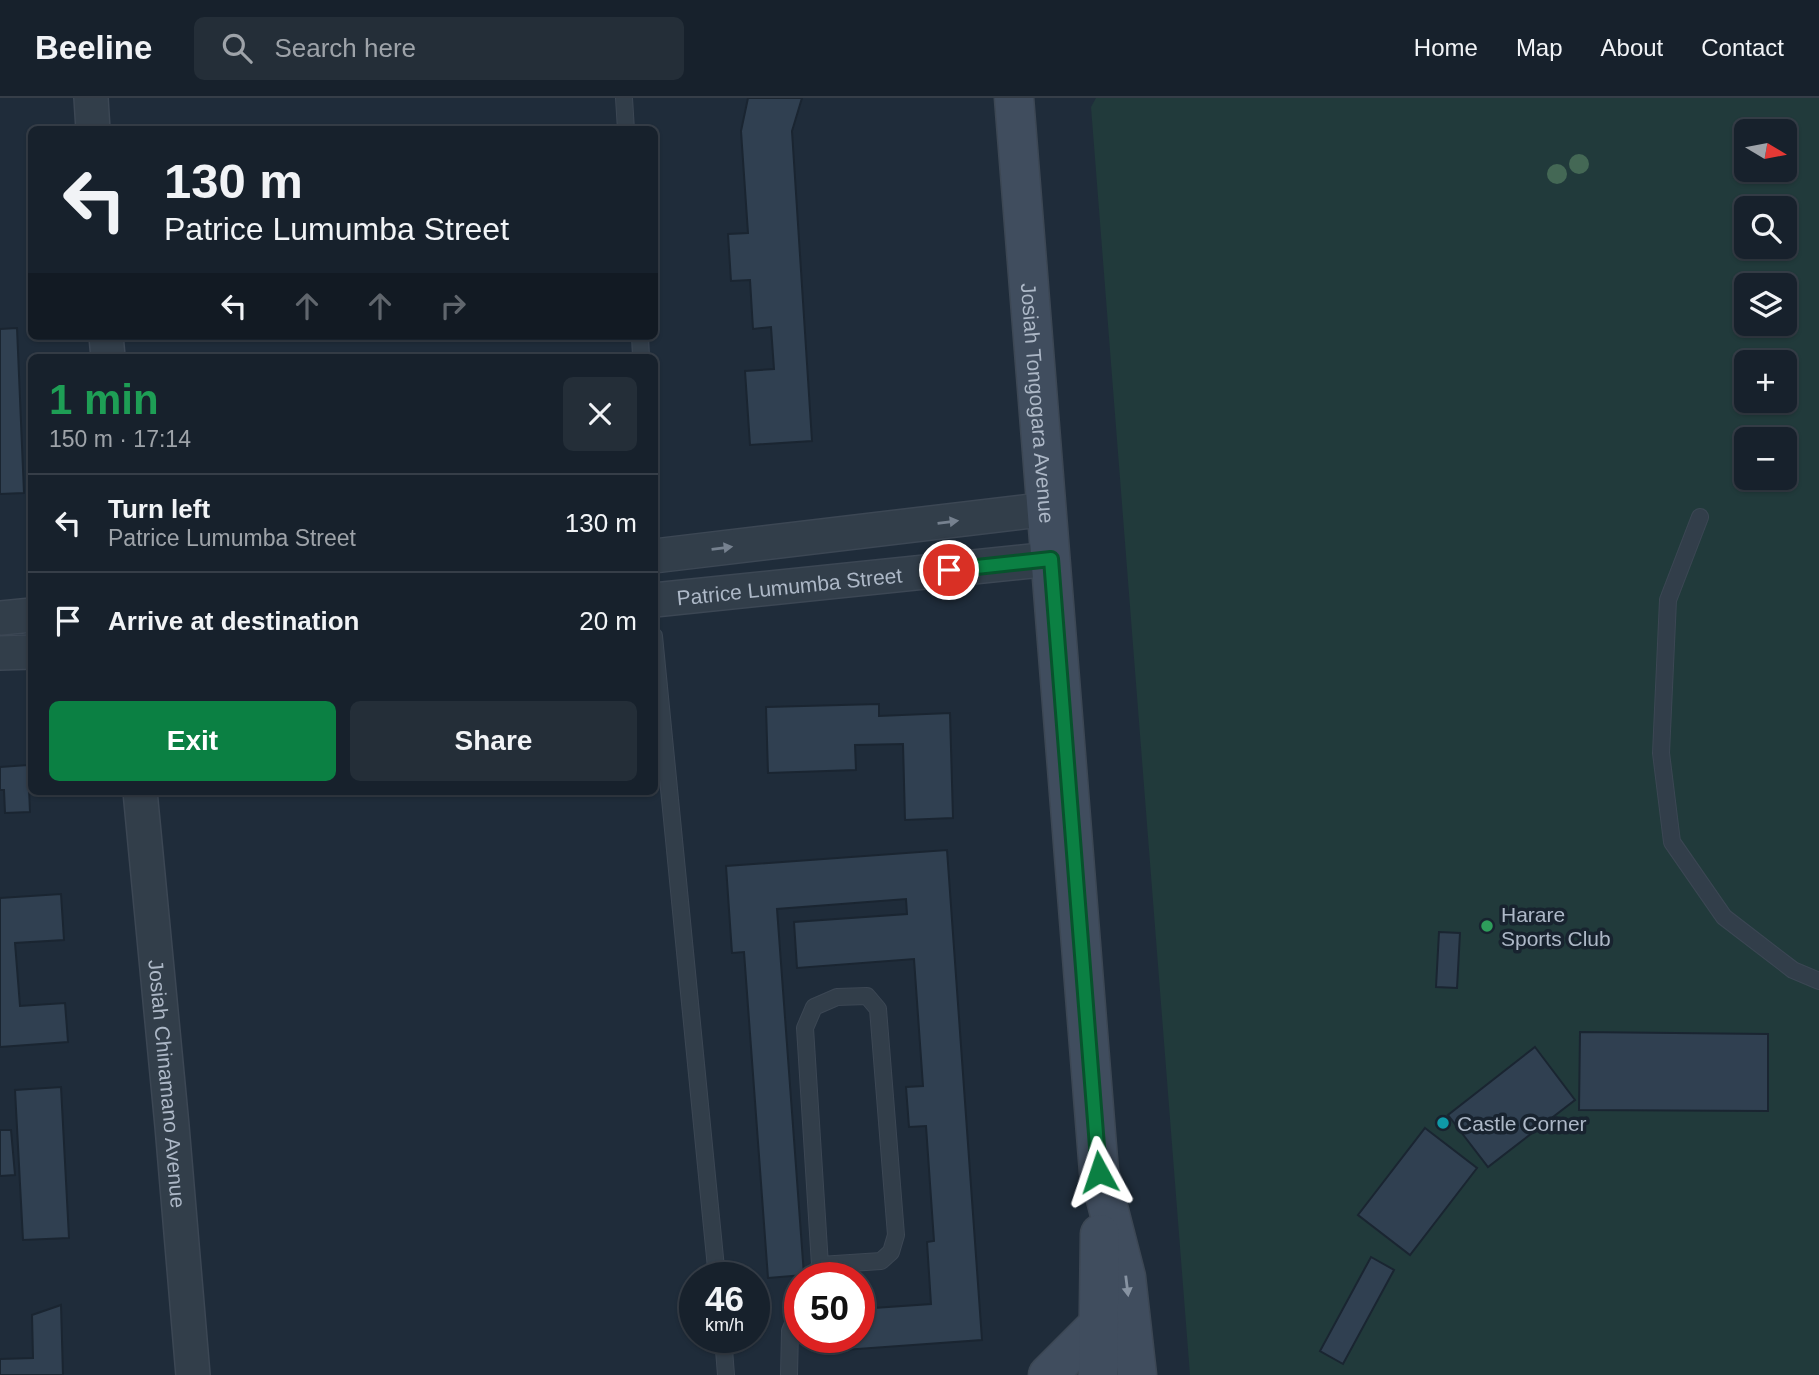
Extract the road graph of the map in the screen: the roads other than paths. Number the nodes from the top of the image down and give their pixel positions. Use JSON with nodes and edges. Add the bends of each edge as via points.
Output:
{"nodes":[{"id":1,"x":91,"y":98,"type":"edge"},
{"id":2,"x":624,"y":98,"type":"edge"},
{"id":3,"x":1014,"y":98,"type":"edge"},
{"id":4,"x":93,"y":126,"type":"edge"},
{"id":5,"x":626,"y":126,"type":"edge"},
{"id":6,"x":1048,"y":509,"type":"junction"},
{"id":7,"x":1700,"y":517,"type":"dead end"},
{"id":8,"x":658,"y":555,"type":"edge"},
{"id":9,"x":1051,"y":559,"type":"junction"},
{"id":10,"x":658,"y":600,"type":"edge"},
{"id":11,"x":28,"y":615,"type":"edge"},
{"id":12,"x":0,"y":618,"type":"edge"},
{"id":13,"x":28,"y":652,"type":"edge"},
{"id":14,"x":0,"y":653,"type":"edge"},
{"id":15,"x":658,"y":677,"type":"edge"},
{"id":16,"x":140,"y":795,"type":"edge"},
{"id":17,"x":1819,"y":981,"type":"edge"},
{"id":18,"x":1099,"y":1172,"type":"junction"},
{"id":19,"x":714,"y":1262,"type":"edge"},
{"id":20,"x":817,"y":1271,"type":"edge"},
{"id":21,"x":1100,"y":1323,"type":"junction"},
{"id":22,"x":724,"y":1353,"type":"edge"},
{"id":23,"x":790,"y":1353,"type":"edge"},
{"id":24,"x":193,"y":1375,"type":"edge"},
{"id":25,"x":726,"y":1375,"type":"edge"},
{"id":26,"x":789,"y":1375,"type":"edge"},
{"id":27,"x":1048,"y":1375,"type":"edge"},
{"id":28,"x":1098,"y":1375,"type":"edge"},
{"id":29,"x":1137,"y":1375,"type":"edge"}],
"edges":[{"from":1,"to":4,"type":"street"},
{"from":2,"to":5,"type":"lane"},
{"from":3,"to":6,"type":"main road","name":"Josiah Tongogara Avenue"},
{"from":8,"to":6,"type":"street","one_way":true},
{"from":6,"to":9,"type":"main road","name":"Josiah Tongogara Avenue"},
{"from":7,"to":17,"type":"lane","via":[[1668,600],[1661,753],[1672,842],[1724,917],[1793,970]]},
{"from":9,"to":10,"type":"street","name":"Patrice Lumumba Street"},
{"from":9,"to":18,"type":"main road","name":"Josiah Tongogara Avenue"},
{"from":11,"to":12,"type":"street"},
{"from":13,"to":14,"type":"street"},
{"from":15,"to":19,"type":"lane"},
{"from":16,"to":24,"type":"street","name":"Josiah Chinamano Avenue"},
{"from":18,"to":21,"type":"main road"},
{"from":18,"to":29,"type":"main road","name":"Josiah Tongogara Avenue","one_way":true,"via":[[1126,1277]]},
{"from":20,"to":20,"type":"lane","via":[[881,1261],[891,1252],[896,1235],[878,1009],[867,996],[837,997],[814,1007],[805,1028]]},
{"from":21,"to":27,"type":"main road"},
{"from":21,"to":28,"type":"main road"},
{"from":22,"to":25,"type":"lane"},
{"from":23,"to":26,"type":"lane"}]}
